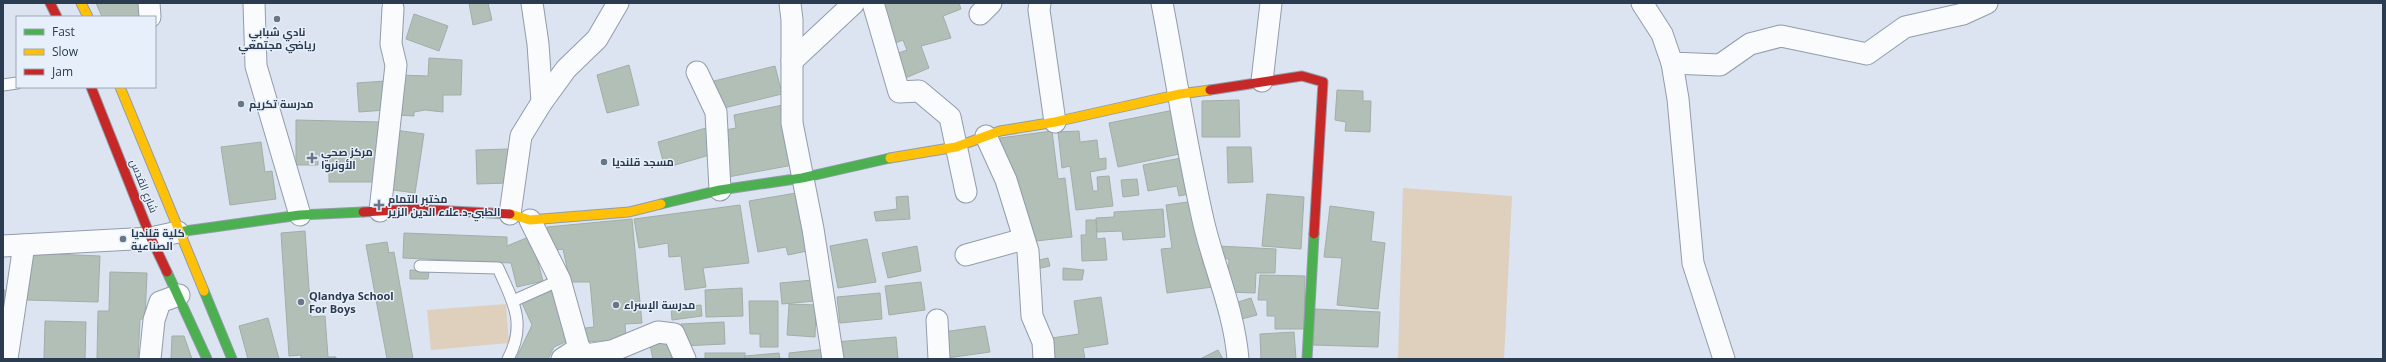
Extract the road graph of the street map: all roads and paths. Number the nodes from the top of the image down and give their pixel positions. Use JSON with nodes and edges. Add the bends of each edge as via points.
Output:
{"nodes":[{"id":1,"x":50,"y":3,"type":"edge"},
{"id":2,"x":81,"y":3,"type":"edge"},
{"id":3,"x":150,"y":3,"type":"edge"},
{"id":4,"x":254,"y":3,"type":"edge"},
{"id":5,"x":532,"y":3,"type":"edge"},
{"id":6,"x":618,"y":3,"type":"edge"},
{"id":7,"x":790,"y":3,"type":"edge"},
{"id":8,"x":854,"y":3,"type":"edge"},
{"id":9,"x":873,"y":3,"type":"edge"},
{"id":10,"x":1040,"y":3,"type":"edge"},
{"id":11,"x":1162,"y":3,"type":"edge"},
{"id":12,"x":1271,"y":3,"type":"edge"},
{"id":13,"x":1642,"y":3,"type":"edge"},
{"id":14,"x":1987,"y":3,"type":"edge"},
{"id":15,"x":393,"y":8,"type":"dead end"},
{"id":16,"x":56,"y":16,"type":"edge"},
{"id":17,"x":88,"y":16,"type":"edge"},
{"id":18,"x":150,"y":16,"type":"edge"},
{"id":19,"x":792,"y":61,"type":"junction"},
{"id":20,"x":1672,"y":63,"type":"junction"},
{"id":21,"x":697,"y":72,"type":"dead end"},
{"id":22,"x":1262,"y":82,"type":"junction"},
{"id":23,"x":16,"y":83,"type":"edge"},
{"id":24,"x":3,"y":85,"type":"edge"},
{"id":25,"x":91,"y":88,"type":"edge"},
{"id":26,"x":123,"y":88,"type":"edge"},
{"id":27,"x":1180,"y":94,"type":"junction"},
{"id":28,"x":542,"y":102,"type":"junction"},
{"id":29,"x":1055,"y":122,"type":"junction"},
{"id":30,"x":986,"y":136,"type":"junction"},
{"id":31,"x":956,"y":147,"type":"junction"},
{"id":32,"x":802,"y":178,"type":"junction"},
{"id":33,"x":720,"y":190,"type":"junction"},
{"id":34,"x":966,"y":192,"type":"dead end"},
{"id":35,"x":380,"y":211,"type":"junction"},
{"id":36,"x":510,"y":214,"type":"junction"},
{"id":37,"x":300,"y":215,"type":"junction"},
{"id":38,"x":530,"y":220,"type":"junction"},
{"id":39,"x":178,"y":232,"type":"junction"},
{"id":40,"x":151,"y":238,"type":"junction"},
{"id":41,"x":1024,"y":239,"type":"junction"},
{"id":42,"x":24,"y":245,"type":"junction"},
{"id":43,"x":3,"y":246,"type":"edge"},
{"id":44,"x":966,"y":255,"type":"dead end"},
{"id":45,"x":420,"y":266,"type":"dead end"},
{"id":46,"x":560,"y":280,"type":"junction"},
{"id":47,"x":179,"y":295,"type":"junction"},
{"id":48,"x":513,"y":300,"type":"junction"},
{"id":49,"x":937,"y":320,"type":"dead end"},
{"id":50,"x":623,"y":353,"type":"edge"},
{"id":51,"x":571,"y":354,"type":"edge"},
{"id":52,"x":7,"y":359,"type":"edge"},
{"id":53,"x":150,"y":359,"type":"edge"},
{"id":54,"x":207,"y":359,"type":"edge"},
{"id":55,"x":232,"y":359,"type":"edge"},
{"id":56,"x":508,"y":359,"type":"edge"},
{"id":57,"x":684,"y":359,"type":"edge"},
{"id":58,"x":833,"y":359,"type":"edge"},
{"id":59,"x":939,"y":359,"type":"edge"},
{"id":60,"x":1044,"y":359,"type":"edge"},
{"id":61,"x":1238,"y":359,"type":"edge"},
{"id":62,"x":1307,"y":359,"type":"edge"},
{"id":63,"x":1724,"y":359,"type":"edge"}],
"edges":[{"from":1,"to":16,"type":"street"},
{"from":2,"to":17,"type":"street"},
{"from":3,"to":18,"type":"street"},
{"from":4,"to":37,"type":"street","via":[[256,66]]},
{"from":5,"to":28,"type":"street","via":[[539,52]]},
{"from":6,"to":28,"type":"street","via":[[597,39],[566,69]]},
{"from":7,"to":19,"type":"street"},
{"from":8,"to":19,"type":"street"},
{"from":9,"to":31,"type":"street","via":[[899,92],[919,90],[950,117]]},
{"from":10,"to":29,"type":"street"},
{"from":11,"to":27,"type":"street"},
{"from":12,"to":22,"type":"street"},
{"from":13,"to":20,"type":"street","via":[[1662,34]]},
{"from":14,"to":20,"type":"street","via":[[1963,14],[1905,27],[1867,54],[1781,36],[1750,44],[1720,65]]},
{"from":15,"to":35,"type":"street","via":[[390,44],[396,65]]},
{"from":19,"to":32,"type":"street","via":[[792,123]]},
{"from":20,"to":63,"type":"street","via":[[1678,99],[1693,263]]},
{"from":21,"to":33,"type":"street","via":[[716,112]]},
{"from":22,"to":27,"type":"street"},
{"from":22,"to":62,"type":"street","via":[[1302,76],[1323,82]]},
{"from":23,"to":24,"type":"lane"},
{"from":25,"to":40,"type":"street","name":"شارع القدس"},
{"from":26,"to":39,"type":"street","name":"شارع القدس"},
{"from":27,"to":29,"type":"street"},
{"from":27,"to":61,"type":"street","via":[[1204,226],[1236,333]]},
{"from":28,"to":36,"type":"street","via":[[521,136]]},
{"from":29,"to":30,"type":"street","via":[[1000,131]]},
{"from":30,"to":31,"type":"street"},
{"from":30,"to":41,"type":"street","via":[[1006,180]]},
{"from":31,"to":32,"type":"street","via":[[879,160]]},
{"from":31,"to":34,"type":"street"},
{"from":32,"to":33,"type":"street"},
{"from":32,"to":58,"type":"street","via":[[813,229]]},
{"from":33,"to":38,"type":"street","via":[[629,212]]},
{"from":35,"to":36,"type":"street","via":[[413,209]]},
{"from":35,"to":37,"type":"street"},
{"from":36,"to":38,"type":"street"},
{"from":37,"to":39,"type":"street"},
{"from":38,"to":46,"type":"street"},
{"from":39,"to":40,"type":"street"},
{"from":39,"to":55,"type":"street","name":"شارع القدس"},
{"from":40,"to":42,"type":"street"},
{"from":40,"to":47,"type":"street","name":"شارع القدس"},
{"from":41,"to":44,"type":"street"},
{"from":41,"to":60,"type":"street","via":[[1028,251],[1032,316],[1043,342]]},
{"from":42,"to":43,"type":"street"},
{"from":42,"to":52,"type":"street"},
{"from":45,"to":48,"type":"lane","via":[[498,268]]},
{"from":46,"to":48,"type":"lane"},
{"from":46,"to":51,"type":"street"},
{"from":47,"to":53,"type":"street","via":[[160,302],[154,320]]},
{"from":47,"to":54,"type":"street","name":"شارع القدس"},
{"from":48,"to":56,"type":"lane","via":[[518,326],[515,346]]},
{"from":49,"to":59,"type":"street"},
{"from":50,"to":51,"type":"street","via":[[612,351],[586,355]]},
{"from":50,"to":57,"type":"street","via":[[658,332],[674,334]]}]}
